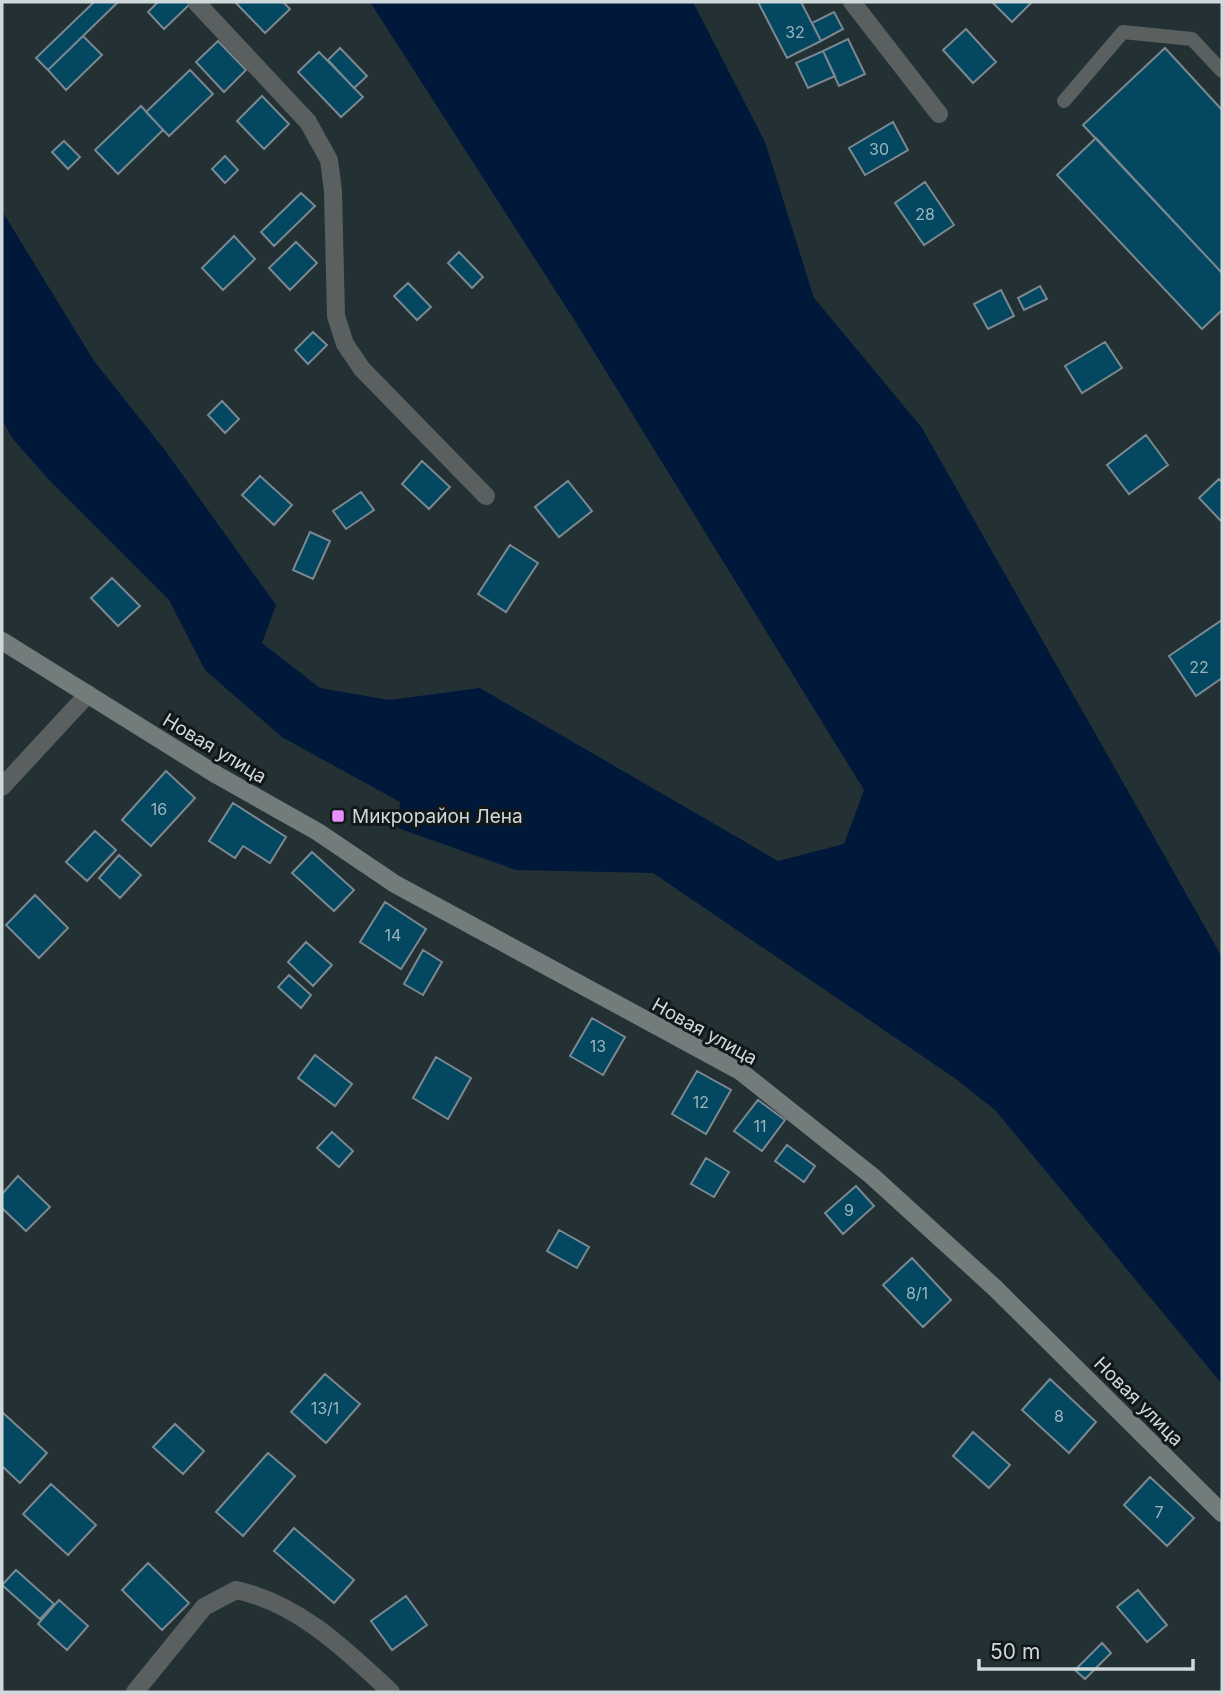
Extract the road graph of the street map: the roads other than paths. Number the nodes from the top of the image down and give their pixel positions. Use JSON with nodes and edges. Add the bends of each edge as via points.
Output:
{"nodes":[{"id":1,"x":196,"y":2,"type":"edge"},
{"id":2,"x":852,"y":2,"type":"edge"},
{"id":3,"x":1222,"y":71,"type":"edge"},
{"id":4,"x":1064,"y":101,"type":"dead end"},
{"id":5,"x":939,"y":114,"type":"dead end"},
{"id":6,"x":486,"y":496,"type":"dead end"},
{"id":7,"x":2,"y":640,"type":"edge"},
{"id":8,"x":88,"y":694,"type":"junction"},
{"id":9,"x":2,"y":787,"type":"edge"},
{"id":10,"x":1222,"y":1513,"type":"edge"},
{"id":11,"x":135,"y":1692,"type":"edge"},
{"id":12,"x":391,"y":1692,"type":"edge"}],
"edges":[{"from":1,"to":6,"type":"street","via":[[308,122],[329,160],[337,316],[345,344],[362,369]]},
{"from":2,"to":5,"type":"street"},
{"from":3,"to":4,"type":"lane","via":[[1192,38],[1123,32]]},
{"from":7,"to":8,"type":"street","name":"Новая улица"},
{"from":8,"to":9,"type":"street"},
{"from":8,"to":10,"type":"street","name":"Новая улица","via":[[318,832],[395,884],[740,1071],[872,1176],[995,1288]]},
{"from":11,"to":12,"type":"street","via":[[204,1607],[236,1590],[260,1595],[334,1638]]}]}
